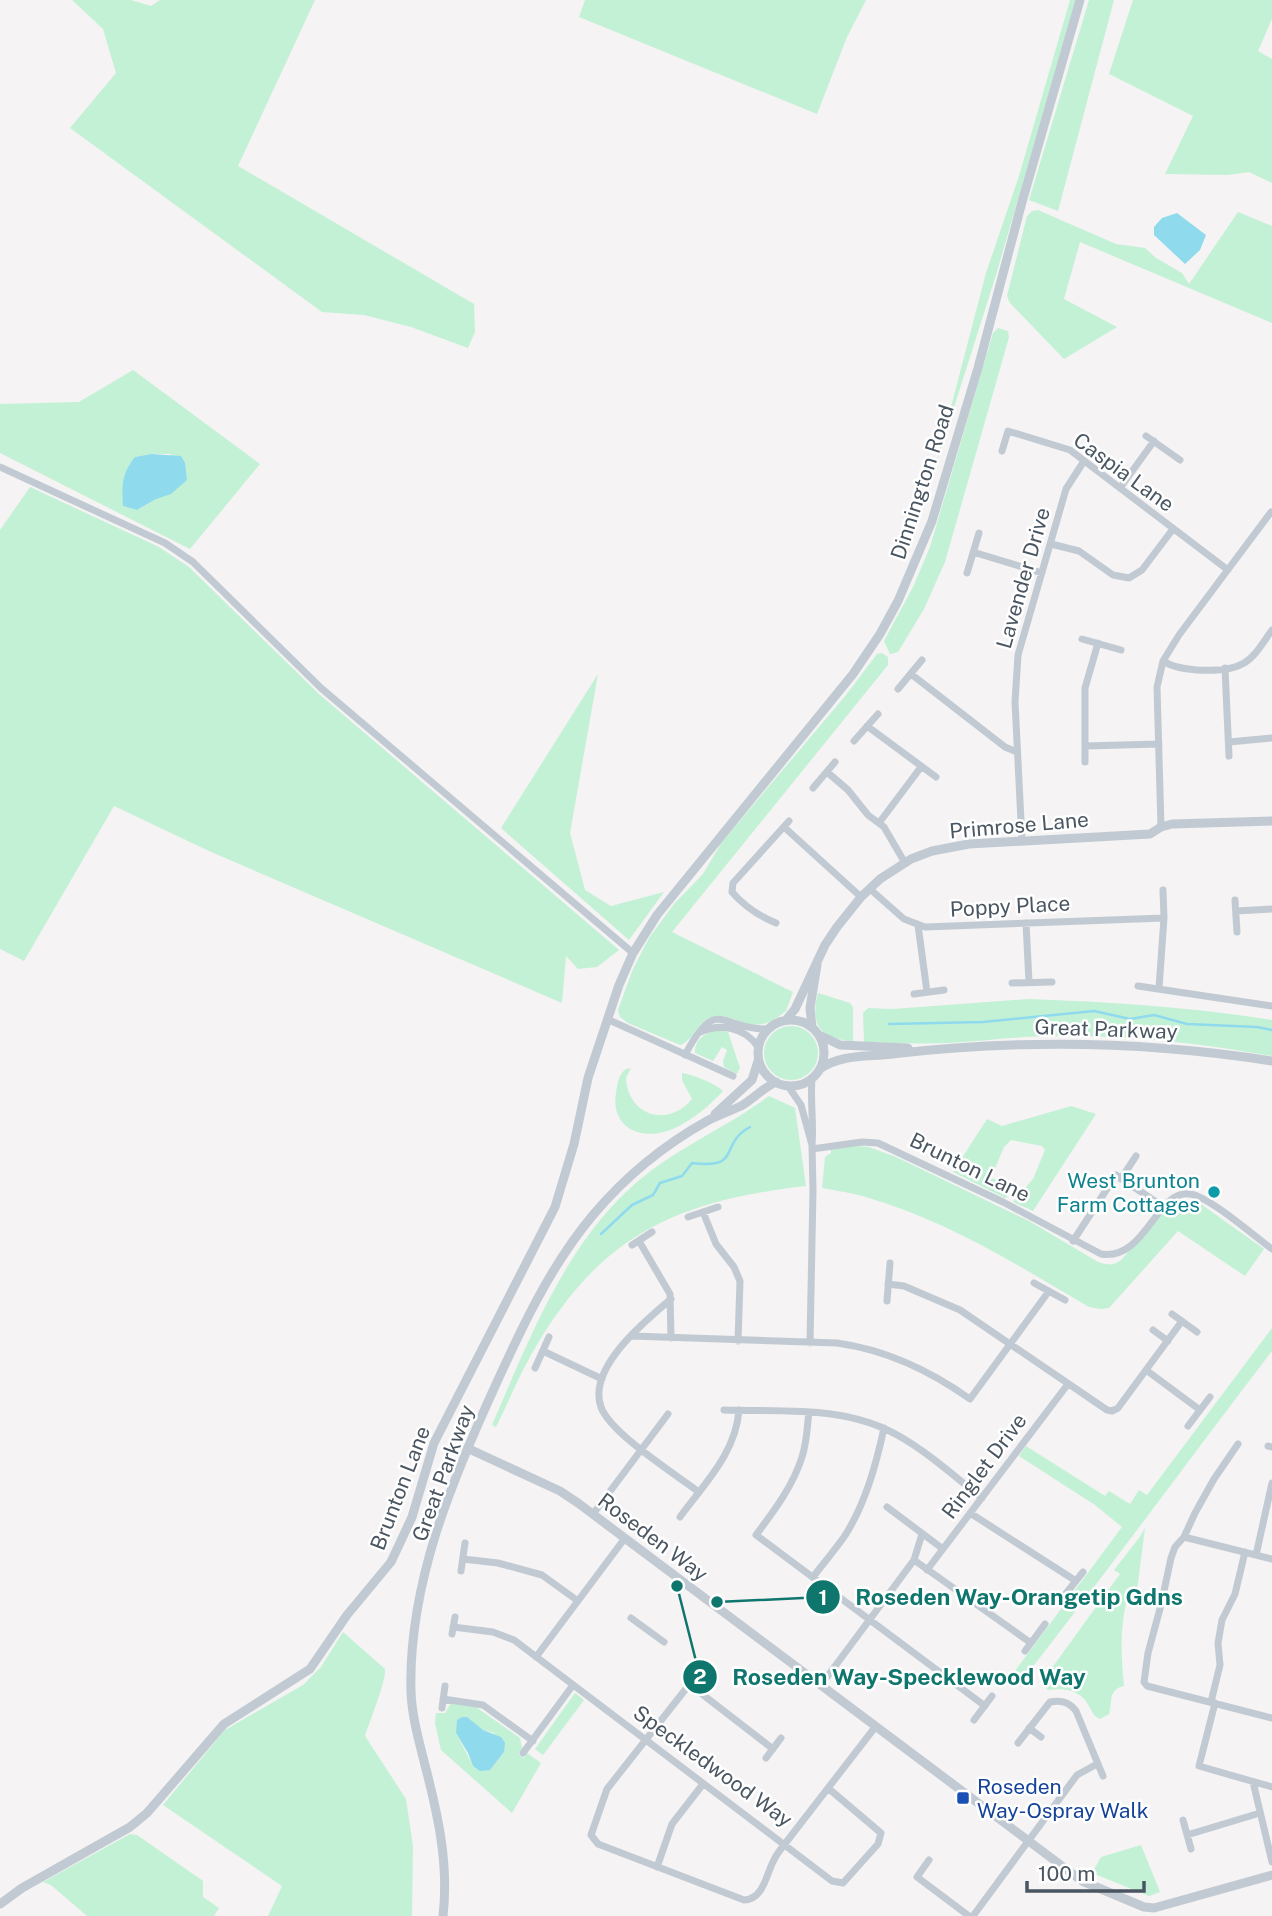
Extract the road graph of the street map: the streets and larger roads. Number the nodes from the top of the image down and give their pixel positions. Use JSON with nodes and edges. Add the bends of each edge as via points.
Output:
{"nodes":[{"id":1,"x":1080,"y":0,"type":"edge"},
{"id":2,"x":1146,"y":436,"type":"dead end"},
{"id":3,"x":1154,"y":441,"type":"junction"},
{"id":4,"x":1002,"y":452,"type":"dead end"},
{"id":5,"x":1180,"y":460,"type":"dead end"},
{"id":6,"x":1084,"y":461,"type":"junction"},
{"id":7,"x":0,"y":467,"type":"edge"},
{"id":8,"x":1120,"y":488,"type":"junction"},
{"id":9,"x":1271,"y":512,"type":"edge"},
{"id":10,"x":1173,"y":529,"type":"junction"},
{"id":11,"x":979,"y":533,"type":"dead end"},
{"id":12,"x":1051,"y":544,"type":"junction"},
{"id":13,"x":973,"y":552,"type":"junction"},
{"id":14,"x":1228,"y":570,"type":"junction"},
{"id":15,"x":967,"y":573,"type":"dead end"},
{"id":16,"x":1042,"y":573,"type":"junction"},
{"id":17,"x":1272,"y":630,"type":"edge"},
{"id":18,"x":1082,"y":639,"type":"dead end"},
{"id":19,"x":1098,"y":643,"type":"junction"},
{"id":20,"x":1121,"y":650,"type":"dead end"},
{"id":21,"x":922,"y":660,"type":"dead end"},
{"id":22,"x":1163,"y":661,"type":"junction"},
{"id":23,"x":1225,"y":668,"type":"junction"},
{"id":24,"x":911,"y":674,"type":"junction"},
{"id":25,"x":898,"y":689,"type":"dead end"},
{"id":26,"x":877,"y":714,"type":"dead end"},
{"id":27,"x":867,"y":726,"type":"junction"},
{"id":28,"x":1272,"y":738,"type":"edge"},
{"id":29,"x":854,"y":741,"type":"dead end"},
{"id":30,"x":1228,"y":742,"type":"junction"},
{"id":31,"x":1159,"y":744,"type":"junction"},
{"id":32,"x":1085,"y":746,"type":"junction"},
{"id":33,"x":1017,"y":752,"type":"junction"},
{"id":34,"x":1229,"y":756,"type":"dead end"},
{"id":35,"x":835,"y":762,"type":"dead end"},
{"id":36,"x":1085,"y":762,"type":"dead end"},
{"id":37,"x":921,"y":767,"type":"junction"},
{"id":38,"x":827,"y":772,"type":"junction"},
{"id":39,"x":936,"y":778,"type":"dead end"},
{"id":40,"x":813,"y":788,"type":"dead end"},
{"id":41,"x":1272,"y":821,"type":"edge"},
{"id":42,"x":879,"y":823,"type":"junction"},
{"id":43,"x":1161,"y":827,"type":"junction"},
{"id":44,"x":1022,"y":841,"type":"junction"},
{"id":45,"x":905,"y":863,"type":"junction"},
{"id":46,"x":870,"y":889,"type":"junction"},
{"id":47,"x":1163,"y":890,"type":"dead end"},
{"id":48,"x":862,"y":897,"type":"junction"},
{"id":49,"x":1235,"y":900,"type":"dead end"},
{"id":50,"x":1272,"y":909,"type":"edge"},
{"id":51,"x":1236,"y":911,"type":"junction"},
{"id":52,"x":1164,"y":918,"type":"junction"},
{"id":53,"x":776,"y":923,"type":"dead end"},
{"id":54,"x":1026,"y":923,"type":"junction"},
{"id":55,"x":918,"y":925,"type":"junction"},
{"id":56,"x":1237,"y":932,"type":"dead end"},
{"id":57,"x":633,"y":953,"type":"junction"},
{"id":58,"x":818,"y":964,"type":"junction"},
{"id":59,"x":1029,"y":982,"type":"junction"},
{"id":60,"x":1052,"y":982,"type":"dead end"},
{"id":61,"x":1012,"y":983,"type":"dead end"},
{"id":62,"x":1138,"y":986,"type":"dead end"},
{"id":63,"x":1159,"y":988,"type":"junction"},
{"id":64,"x":944,"y":990,"type":"dead end"},
{"id":65,"x":927,"y":992,"type":"junction"},
{"id":66,"x":914,"y":993,"type":"dead end"},
{"id":67,"x":1272,"y":1006,"type":"edge"},
{"id":68,"x":607,"y":1019,"type":"junction"},
{"id":69,"x":786,"y":1020,"type":"junction"},
{"id":70,"x":812,"y":1027,"type":"junction"},
{"id":71,"x":768,"y":1029,"type":"junction"},
{"id":72,"x":699,"y":1032,"type":"junction"},
{"id":73,"x":819,"y":1035,"type":"junction"},
{"id":74,"x":758,"y":1047,"type":"junction"},
{"id":75,"x":937,"y":1049,"type":"junction"},
{"id":76,"x":685,"y":1055,"type":"junction"},
{"id":77,"x":759,"y":1059,"type":"junction"},
{"id":78,"x":1272,"y":1061,"type":"edge"},
{"id":79,"x":820,"y":1069,"type":"junction"},
{"id":80,"x":733,"y":1076,"type":"dead end"},
{"id":81,"x":812,"y":1079,"type":"junction"},
{"id":82,"x":776,"y":1082,"type":"junction"},
{"id":83,"x":788,"y":1086,"type":"junction"},
{"id":84,"x":709,"y":1120,"type":"junction"},
{"id":85,"x":812,"y":1147,"type":"junction"},
{"id":86,"x":1136,"y":1156,"type":"dead end"},
{"id":87,"x":1121,"y":1179,"type":"junction"},
{"id":88,"x":718,"y":1208,"type":"dead end"},
{"id":89,"x":1165,"y":1208,"type":"junction"},
{"id":90,"x":703,"y":1212,"type":"junction"},
{"id":91,"x":688,"y":1217,"type":"dead end"},
{"id":92,"x":652,"y":1232,"type":"dead end"},
{"id":93,"x":1073,"y":1241,"type":"junction"},
{"id":94,"x":1272,"y":1249,"type":"edge"},
{"id":95,"x":890,"y":1263,"type":"dead end"},
{"id":96,"x":1034,"y":1283,"type":"dead end"},
{"id":97,"x":888,"y":1284,"type":"junction"},
{"id":98,"x":1049,"y":1291,"type":"junction"},
{"id":99,"x":671,"y":1299,"type":"junction"},
{"id":100,"x":1065,"y":1300,"type":"dead end"},
{"id":101,"x":887,"y":1301,"type":"dead end"},
{"id":102,"x":1172,"y":1314,"type":"dead end"},
{"id":103,"x":1182,"y":1321,"type":"junction"},
{"id":104,"x":1153,"y":1330,"type":"dead end"},
{"id":105,"x":1197,"y":1332,"type":"dead end"},
{"id":106,"x":632,"y":1336,"type":"junction"},
{"id":107,"x":549,"y":1337,"type":"dead end"},
{"id":108,"x":671,"y":1338,"type":"junction"},
{"id":109,"x":738,"y":1340,"type":"junction"},
{"id":110,"x":1168,"y":1341,"type":"junction"},
{"id":111,"x":810,"y":1343,"type":"junction"},
{"id":112,"x":1010,"y":1344,"type":"junction"},
{"id":113,"x":542,"y":1351,"type":"junction"},
{"id":114,"x":535,"y":1368,"type":"dead end"},
{"id":115,"x":1146,"y":1370,"type":"junction"},
{"id":116,"x":602,"y":1379,"type":"junction"},
{"id":117,"x":1068,"y":1384,"type":"junction"},
{"id":118,"x":1210,"y":1396,"type":"dead end"},
{"id":119,"x":724,"y":1410,"type":"dead end"},
{"id":120,"x":739,"y":1410,"type":"junction"},
{"id":121,"x":1200,"y":1410,"type":"junction"},
{"id":122,"x":809,"y":1412,"type":"junction"},
{"id":123,"x":668,"y":1414,"type":"dead end"},
{"id":124,"x":1188,"y":1426,"type":"dead end"},
{"id":125,"x":884,"y":1428,"type":"junction"},
{"id":126,"x":1238,"y":1444,"type":"dead end"},
{"id":127,"x":467,"y":1448,"type":"junction"},
{"id":128,"x":642,"y":1449,"type":"junction"},
{"id":129,"x":1272,"y":1483,"type":"edge"},
{"id":130,"x":699,"y":1492,"type":"junction"},
{"id":131,"x":982,"y":1498,"type":"junction"},
{"id":132,"x":887,"y":1507,"type":"dead end"},
{"id":133,"x":970,"y":1513,"type":"junction"},
{"id":134,"x":593,"y":1514,"type":"junction"},
{"id":135,"x":680,"y":1517,"type":"dead end"},
{"id":136,"x":922,"y":1534,"type":"junction"},
{"id":137,"x":1184,"y":1537,"type":"junction"},
{"id":138,"x":625,"y":1538,"type":"junction"},
{"id":139,"x":465,"y":1543,"type":"dead end"},
{"id":140,"x":943,"y":1549,"type":"junction"},
{"id":141,"x":1245,"y":1552,"type":"junction"},
{"id":142,"x":1256,"y":1555,"type":"junction"},
{"id":143,"x":463,"y":1559,"type":"junction"},
{"id":144,"x":1272,"y":1559,"type":"edge"},
{"id":145,"x":914,"y":1560,"type":"junction"},
{"id":146,"x":928,"y":1570,"type":"junction"},
{"id":147,"x":461,"y":1571,"type":"dead end"},
{"id":148,"x":1083,"y":1572,"type":"dead end"},
{"id":149,"x":813,"y":1577,"type":"junction"},
{"id":150,"x":1076,"y":1581,"type":"junction"},
{"id":151,"x":578,"y":1601,"type":"junction"},
{"id":152,"x":1060,"y":1601,"type":"dead end"},
{"id":153,"x":455,"y":1617,"type":"dead end"},
{"id":154,"x":631,"y":1618,"type":"dead end"},
{"id":155,"x":870,"y":1620,"type":"junction"},
{"id":156,"x":1045,"y":1624,"type":"dead end"},
{"id":157,"x":664,"y":1642,"type":"dead end"},
{"id":158,"x":1031,"y":1643,"type":"junction"},
{"id":159,"x":1025,"y":1651,"type":"dead end"},
{"id":160,"x":536,"y":1657,"type":"junction"},
{"id":161,"x":696,"y":1676,"type":"dead end"},
{"id":162,"x":689,"y":1684,"type":"junction"},
{"id":163,"x":573,"y":1685,"type":"junction"},
{"id":164,"x":821,"y":1685,"type":"junction"},
{"id":165,"x":445,"y":1686,"type":"dead end"},
{"id":166,"x":992,"y":1696,"type":"dead end"},
{"id":167,"x":443,"y":1699,"type":"junction"},
{"id":168,"x":1213,"y":1703,"type":"junction"},
{"id":169,"x":985,"y":1706,"type":"junction"},
{"id":170,"x":442,"y":1709,"type":"dead end"},
{"id":171,"x":1272,"y":1718,"type":"edge"},
{"id":172,"x":974,"y":1720,"type":"dead end"},
{"id":173,"x":876,"y":1726,"type":"junction"},
{"id":174,"x":1029,"y":1728,"type":"junction"},
{"id":175,"x":1041,"y":1737,"type":"dead end"},
{"id":176,"x":781,"y":1738,"type":"dead end"},
{"id":177,"x":646,"y":1740,"type":"junction"},
{"id":178,"x":533,"y":1741,"type":"junction"},
{"id":179,"x":1018,"y":1743,"type":"dead end"},
{"id":180,"x":773,"y":1749,"type":"junction"},
{"id":181,"x":523,"y":1753,"type":"dead end"},
{"id":182,"x":766,"y":1758,"type":"dead end"},
{"id":183,"x":1097,"y":1764,"type":"junction"},
{"id":184,"x":1102,"y":1776,"type":"dead end"},
{"id":185,"x":1253,"y":1782,"type":"junction"},
{"id":186,"x":704,"y":1784,"type":"junction"},
{"id":187,"x":1272,"y":1787,"type":"edge"},
{"id":188,"x":828,"y":1788,"type":"junction"},
{"id":189,"x":1260,"y":1813,"type":"junction"},
{"id":190,"x":1183,"y":1820,"type":"dead end"},
{"id":191,"x":1187,"y":1835,"type":"junction"},
{"id":192,"x":1028,"y":1841,"type":"junction"},
{"id":193,"x":784,"y":1845,"type":"junction"},
{"id":194,"x":1191,"y":1849,"type":"dead end"},
{"id":195,"x":929,"y":1860,"type":"dead end"},
{"id":196,"x":1272,"y":1862,"type":"edge"},
{"id":197,"x":657,"y":1867,"type":"junction"},
{"id":198,"x":1272,"y":1875,"type":"edge"},
{"id":199,"x":0,"y":1904,"type":"edge"},
{"id":200,"x":443,"y":1916,"type":"edge"},
{"id":201,"x":971,"y":1916,"type":"edge"}],
"edges":[{"from":1,"to":57,"type":"street","name":"Dinnington Road","via":[[932,521],[903,589],[853,674],[672,896]]},
{"from":2,"to":3,"type":"street"},
{"from":3,"to":5,"type":"street"},
{"from":3,"to":8,"type":"street"},
{"from":4,"to":6,"type":"street","name":"Caspia Lane","via":[[1008,431],[1060,446]]},
{"from":6,"to":8,"type":"street","name":"Caspia Lane"},
{"from":6,"to":12,"type":"street","name":"Lavender Drive","via":[[1066,489]]},
{"from":7,"to":57,"type":"street","via":[[165,543],[193,562],[321,688]]},
{"from":8,"to":10,"type":"street","name":"Caspia Lane"},
{"from":9,"to":14,"type":"street"},
{"from":10,"to":12,"type":"street","via":[[1142,570],[1129,578],[1113,575],[1079,551]]},
{"from":10,"to":14,"type":"street","name":"Caspia Lane"},
{"from":11,"to":13,"type":"street"},
{"from":12,"to":16,"type":"street","name":"Lavender Drive"},
{"from":13,"to":15,"type":"street"},
{"from":13,"to":16,"type":"street"},
{"from":14,"to":22,"type":"street"},
{"from":16,"to":33,"type":"street","name":"Lavender Drive","via":[[1018,655]]},
{"from":17,"to":23,"type":"street","via":[[1247,661]]},
{"from":18,"to":19,"type":"street"},
{"from":19,"to":20,"type":"street"},
{"from":19,"to":32,"type":"street","via":[[1085,688]]},
{"from":21,"to":24,"type":"street"},
{"from":22,"to":23,"type":"street","via":[[1181,669]]},
{"from":22,"to":31,"type":"street","via":[[1157,687]]},
{"from":23,"to":30,"type":"street"},
{"from":24,"to":25,"type":"street"},
{"from":24,"to":33,"type":"street"},
{"from":26,"to":27,"type":"street"},
{"from":27,"to":29,"type":"street"},
{"from":27,"to":37,"type":"street"},
{"from":28,"to":30,"type":"street"},
{"from":30,"to":34,"type":"street"},
{"from":31,"to":32,"type":"street"},
{"from":31,"to":43,"type":"street"},
{"from":32,"to":36,"type":"street"},
{"from":33,"to":44,"type":"street","name":"Lavender Drive"},
{"from":35,"to":38,"type":"street"},
{"from":37,"to":39,"type":"street"},
{"from":37,"to":42,"type":"street"},
{"from":38,"to":40,"type":"street"},
{"from":38,"to":42,"type":"street"},
{"from":41,"to":43,"type":"street","name":"Primrose Lane"},
{"from":42,"to":45,"type":"street"},
{"from":43,"to":44,"type":"street","name":"Primrose Lane","via":[[1150,834]]},
{"from":44,"to":45,"type":"street","name":"Primrose Lane","via":[[945,848]]},
{"from":45,"to":46,"type":"street","name":"Primrose Lane"},
{"from":46,"to":48,"type":"street","name":"Primrose Lane"},
{"from":46,"to":55,"type":"street","via":[[904,919]]},
{"from":47,"to":52,"type":"street"},
{"from":48,"to":53,"type":"street","via":[[786,824],[733,883],[732,892]]},
{"from":48,"to":58,"type":"street","name":"Primrose Lane","via":[[831,936]]},
{"from":49,"to":51,"type":"street"},
{"from":50,"to":51,"type":"street"},
{"from":51,"to":56,"type":"street"},
{"from":52,"to":54,"type":"street","name":"Poppy Place"},
{"from":52,"to":63,"type":"street"},
{"from":54,"to":55,"type":"street","name":"Poppy Place"},
{"from":54,"to":59,"type":"street"},
{"from":55,"to":65,"type":"street"},
{"from":57,"to":68,"type":"street","name":"Dinnington Road"},
{"from":58,"to":69,"type":"street","name":"Primrose Lane"},
{"from":58,"to":70,"type":"street","name":"Primrose Lane","via":[[809,1012]]},
{"from":59,"to":60,"type":"street"},
{"from":59,"to":61,"type":"street"},
{"from":62,"to":63,"type":"street"},
{"from":63,"to":67,"type":"street"},
{"from":64,"to":65,"type":"street"},
{"from":65,"to":66,"type":"street"},
{"from":68,"to":76,"type":"street"},
{"from":68,"to":199,"type":"street","name":"Brunton Lane","via":[[555,1206],[434,1443],[412,1517],[391,1562],[310,1669],[224,1724],[147,1813]]},
{"from":69,"to":70,"type":"street"},
{"from":69,"to":71,"type":"street"},
{"from":70,"to":73,"type":"street"},
{"from":71,"to":72,"type":"street","via":[[718,1019]]},
{"from":71,"to":74,"type":"street"},
{"from":72,"to":74,"type":"street","via":[[715,1027],[734,1029],[748,1035]]},
{"from":72,"to":76,"type":"street"},
{"from":73,"to":75,"type":"street","name":"Great Parkway","via":[[840,1045]]},
{"from":73,"to":79,"type":"street","via":[[824,1052]]},
{"from":74,"to":77,"type":"street"},
{"from":75,"to":78,"type":"street","name":"Great Parkway","via":[[1130,1044]]},
{"from":75,"to":79,"type":"street","name":"Great Parkway","via":[[838,1059]]},
{"from":76,"to":80,"type":"street"},
{"from":77,"to":82,"type":"street","via":[[764,1072]]},
{"from":77,"to":84,"type":"street","name":"Great Parkway","via":[[752,1080]]},
{"from":79,"to":81,"type":"street"},
{"from":81,"to":83,"type":"street"},
{"from":81,"to":85,"type":"street"},
{"from":82,"to":83,"type":"street"},
{"from":82,"to":84,"type":"street","name":"Great Parkway"},
{"from":83,"to":85,"type":"street","via":[[801,1105]]},
{"from":84,"to":127,"type":"street","name":"Great Parkway","via":[[636,1170],[570,1244],[516,1340]]},
{"from":85,"to":93,"type":"street","name":"Brunton Lane","via":[[878,1143]]},
{"from":85,"to":111,"type":"street"},
{"from":86,"to":87,"type":"street"},
{"from":87,"to":89,"type":"street"},
{"from":87,"to":93,"type":"street","via":[[1116,1175]]},
{"from":88,"to":90,"type":"street"},
{"from":89,"to":93,"type":"street","name":"Brunton Lane","via":[[1121,1254],[1101,1254]]},
{"from":89,"to":94,"type":"street","name":"Brunton Lane","via":[[1181,1194],[1197,1196]]},
{"from":90,"to":91,"type":"street"},
{"from":90,"to":109,"type":"street","via":[[716,1244],[740,1281]]},
{"from":92,"to":99,"type":"street","via":[[635,1243]]},
{"from":95,"to":97,"type":"street"},
{"from":96,"to":98,"type":"street"},
{"from":97,"to":101,"type":"street"},
{"from":97,"to":112,"type":"street","via":[[904,1286],[960,1310]]},
{"from":98,"to":100,"type":"street"},
{"from":98,"to":112,"type":"street"},
{"from":99,"to":106,"type":"street"},
{"from":99,"to":108,"type":"street"},
{"from":102,"to":103,"type":"street"},
{"from":103,"to":105,"type":"street"},
{"from":103,"to":110,"type":"street"},
{"from":104,"to":110,"type":"street"},
{"from":106,"to":108,"type":"street"},
{"from":106,"to":116,"type":"street"},
{"from":107,"to":113,"type":"street"},
{"from":108,"to":109,"type":"street"},
{"from":109,"to":111,"type":"street"},
{"from":110,"to":115,"type":"street"},
{"from":111,"to":112,"type":"street","via":[[862,1347],[891,1355],[970,1399]]},
{"from":112,"to":117,"type":"street"},
{"from":113,"to":114,"type":"street"},
{"from":113,"to":116,"type":"street"},
{"from":115,"to":117,"type":"street","via":[[1112,1411]]},
{"from":115,"to":121,"type":"street"},
{"from":116,"to":128,"type":"street","via":[[602,1409],[617,1429]]},
{"from":117,"to":131,"type":"street","name":"Ringlet Drive"},
{"from":118,"to":121,"type":"street"},
{"from":119,"to":120,"type":"street"},
{"from":120,"to":122,"type":"street"},
{"from":120,"to":130,"type":"street","via":[[730,1446]]},
{"from":121,"to":124,"type":"street"},
{"from":122,"to":125,"type":"street","via":[[856,1418]]},
{"from":122,"to":149,"type":"street","via":[[796,1472],[756,1535]]},
{"from":123,"to":128,"type":"street"},
{"from":125,"to":131,"type":"street"},
{"from":125,"to":149,"type":"street","via":[[874,1470],[853,1521]]},
{"from":126,"to":137,"type":"street"},
{"from":127,"to":134,"type":"street","name":"Roseden Way","via":[[559,1490]]},
{"from":127,"to":200,"type":"street","name":"Great Parkway","via":[[421,1593],[412,1650],[416,1729],[445,1861]]},
{"from":128,"to":130,"type":"street"},
{"from":128,"to":134,"type":"street"},
{"from":129,"to":142,"type":"street"},
{"from":130,"to":135,"type":"street"},
{"from":131,"to":133,"type":"street","name":"Ringlet Drive"},
{"from":132,"to":136,"type":"street"},
{"from":133,"to":140,"type":"street","name":"Ringlet Drive"},
{"from":133,"to":150,"type":"street"},
{"from":134,"to":138,"type":"street","name":"Roseden Way"},
{"from":136,"to":140,"type":"street"},
{"from":136,"to":145,"type":"street"},
{"from":137,"to":141,"type":"street"},
{"from":137,"to":168,"type":"street","via":[[1171,1558],[1144,1682]]},
{"from":138,"to":151,"type":"street"},
{"from":138,"to":164,"type":"street","name":"Roseden Way"},
{"from":139,"to":143,"type":"street"},
{"from":140,"to":146,"type":"street","name":"Ringlet Drive"},
{"from":141,"to":142,"type":"street"},
{"from":141,"to":168,"type":"street","via":[[1235,1594],[1222,1620]]},
{"from":142,"to":144,"type":"street"},
{"from":143,"to":147,"type":"street"},
{"from":143,"to":151,"type":"street","via":[[542,1574]]},
{"from":145,"to":146,"type":"street"},
{"from":145,"to":155,"type":"street"},
{"from":146,"to":158,"type":"street"},
{"from":148,"to":150,"type":"street"},
{"from":149,"to":155,"type":"street"},
{"from":150,"to":152,"type":"street"},
{"from":151,"to":160,"type":"street"},
{"from":153,"to":160,"type":"street","name":"Speckledwood Way","via":[[452,1630],[503,1635]]},
{"from":154,"to":157,"type":"street"},
{"from":155,"to":164,"type":"street"},
{"from":155,"to":169,"type":"street"},
{"from":156,"to":158,"type":"street"},
{"from":158,"to":159,"type":"street"},
{"from":160,"to":163,"type":"street","name":"Speckledwood Way"},
{"from":161,"to":162,"type":"street"},
{"from":162,"to":177,"type":"street"},
{"from":162,"to":180,"type":"street"},
{"from":163,"to":177,"type":"street","name":"Speckledwood Way"},
{"from":163,"to":178,"type":"street"},
{"from":164,"to":173,"type":"street","name":"Roseden Way"},
{"from":165,"to":167,"type":"street"},
{"from":166,"to":169,"type":"street"},
{"from":167,"to":170,"type":"street"},
{"from":167,"to":178,"type":"street","via":[[484,1705]]},
{"from":168,"to":171,"type":"street"},
{"from":168,"to":185,"type":"street","via":[[1199,1766]]},
{"from":169,"to":172,"type":"street"},
{"from":173,"to":188,"type":"street","name":"Speckledwood Way"},
{"from":173,"to":192,"type":"street","name":"Roseden Way"},
{"from":174,"to":175,"type":"street"},
{"from":174,"to":179,"type":"street"},
{"from":174,"to":183,"type":"street","via":[[1050,1702],[1070,1703]]},
{"from":176,"to":180,"type":"street"},
{"from":177,"to":186,"type":"street","name":"Speckledwood Way"},
{"from":177,"to":197,"type":"street","via":[[607,1789],[591,1835],[598,1844]]},
{"from":178,"to":181,"type":"street"},
{"from":180,"to":182,"type":"street"},
{"from":183,"to":184,"type":"street"},
{"from":183,"to":192,"type":"street","via":[[1077,1775]]},
{"from":185,"to":187,"type":"street"},
{"from":185,"to":189,"type":"street"},
{"from":186,"to":193,"type":"street","name":"Speckledwood Way"},
{"from":186,"to":197,"type":"street","via":[[673,1824]]},
{"from":188,"to":193,"type":"street","name":"Speckledwood Way"},
{"from":188,"to":193,"type":"street","via":[[878,1828],[878,1844],[844,1883]]},
{"from":189,"to":191,"type":"street"},
{"from":189,"to":196,"type":"street"},
{"from":190,"to":191,"type":"street"},
{"from":191,"to":194,"type":"street"},
{"from":192,"to":198,"type":"street","name":"Roseden Way","via":[[1082,1881],[1154,1908]]},
{"from":192,"to":201,"type":"street"},
{"from":193,"to":197,"type":"street","via":[[761,1891],[750,1900]]},
{"from":195,"to":201,"type":"street","via":[[917,1877]]}]}
